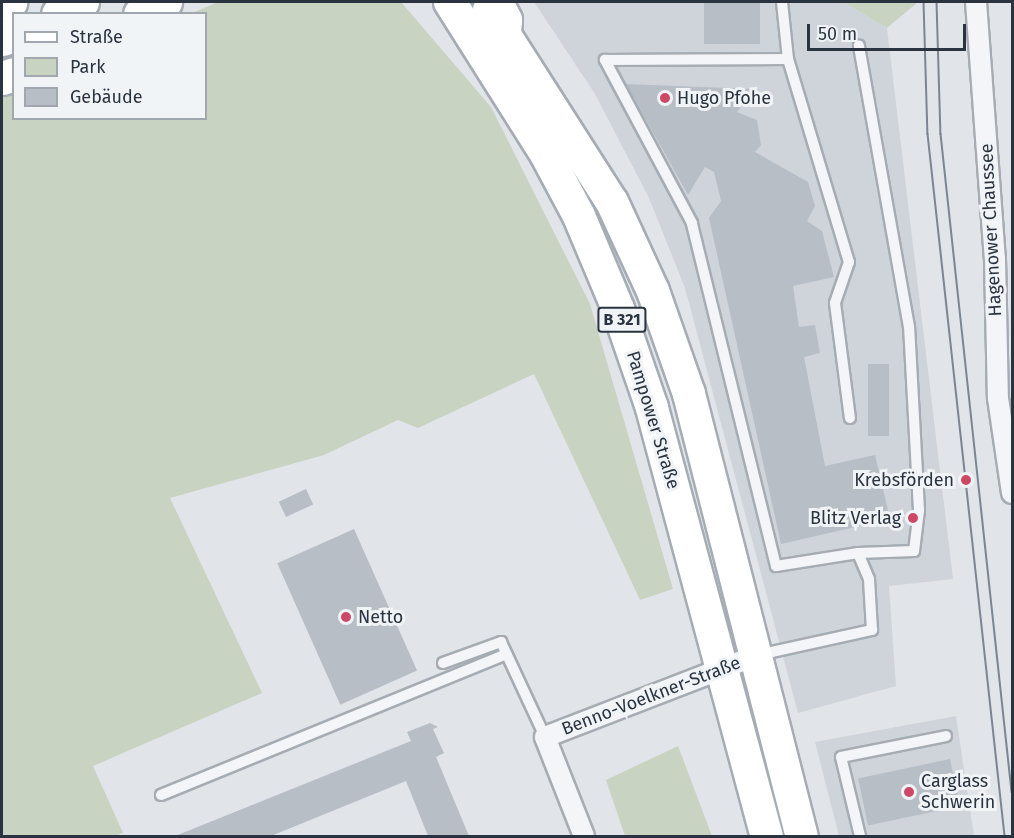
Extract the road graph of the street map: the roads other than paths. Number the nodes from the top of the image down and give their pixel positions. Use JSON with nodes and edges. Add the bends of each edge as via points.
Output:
{"nodes":[{"id":1,"x":10,"y":2,"type":"edge"},
{"id":2,"x":82,"y":2,"type":"edge"},
{"id":3,"x":165,"y":2,"type":"edge"},
{"id":4,"x":450,"y":2,"type":"edge"},
{"id":5,"x":484,"y":2,"type":"edge"},
{"id":6,"x":783,"y":2,"type":"edge"},
{"id":7,"x":976,"y":2,"type":"edge"},
{"id":8,"x":2,"y":5,"type":"edge"},
{"id":9,"x":62,"y":12,"type":"edge"},
{"id":10,"x":144,"y":12,"type":"edge"},
{"id":11,"x":500,"y":16,"type":"edge"},
{"id":12,"x":859,"y":45,"type":"dead end"},
{"id":13,"x":788,"y":59,"type":"junction"},
{"id":14,"x":1004,"y":259,"type":"edge"},
{"id":15,"x":1005,"y":397,"type":"edge"},
{"id":16,"x":850,"y":418,"type":"dead end"},
{"id":17,"x":1012,"y":493,"type":"edge"},
{"id":18,"x":858,"y":553,"type":"junction"},
{"id":19,"x":506,"y":654,"type":"junction"},
{"id":20,"x":755,"y":656,"type":"junction"},
{"id":21,"x":443,"y":663,"type":"dead end"},
{"id":22,"x":723,"y":668,"type":"junction"},
{"id":23,"x":946,"y":736,"type":"dead end"},
{"id":24,"x":545,"y":737,"type":"junction"},
{"id":25,"x":161,"y":795,"type":"dead end"},
{"id":26,"x":584,"y":837,"type":"edge"},
{"id":27,"x":767,"y":837,"type":"edge"},
{"id":28,"x":802,"y":837,"type":"edge"},
{"id":29,"x":860,"y":837,"type":"edge"}],
"edges":[{"from":1,"to":8,"type":"highway"},
{"from":2,"to":9,"type":"highway"},
{"from":3,"to":10,"type":"highway"},
{"from":4,"to":22,"type":"main road","name":"Pampower Straße","number":"B 321","via":[[546,154],[579,216],[618,309],[652,408]]},
{"from":5,"to":11,"type":"main road","number":"B 321"},
{"from":6,"to":13,"type":"lane"},
{"from":7,"to":14,"type":"street","name":"Hagenower Chaussee"},
{"from":11,"to":20,"type":"main road","number":"B 321","via":[[612,202],[653,291],[689,394]]},
{"from":12,"to":18,"type":"lane","via":[[909,327],[919,510],[914,551]]},
{"from":13,"to":16,"type":"lane","via":[[849,262],[835,303]]},
{"from":13,"to":18,"type":"lane","via":[[605,60],[693,223],[776,566]]},
{"from":14,"to":15,"type":"street","name":"Hagenower Chaussee"},
{"from":15,"to":17,"type":"street","name":"Hagenower Chaussee"},
{"from":18,"to":20,"type":"lane","via":[[869,579],[872,630]]},
{"from":19,"to":21,"type":"lane","via":[[501,642]]},
{"from":19,"to":24,"type":"lane"},
{"from":19,"to":25,"type":"lane"},
{"from":20,"to":22,"type":"street","name":"Benno-Voelkner-Straße"},
{"from":20,"to":28,"type":"main road","number":"B 321"},
{"from":22,"to":24,"type":"street","name":"Benno-Voelkner-Straße"},
{"from":22,"to":27,"type":"main road","name":"Pampower Straße","number":"B 321"},
{"from":23,"to":29,"type":"lane","via":[[841,757]]},
{"from":24,"to":26,"type":"street","name":"Benno-Voelkner-Straße"}]}
